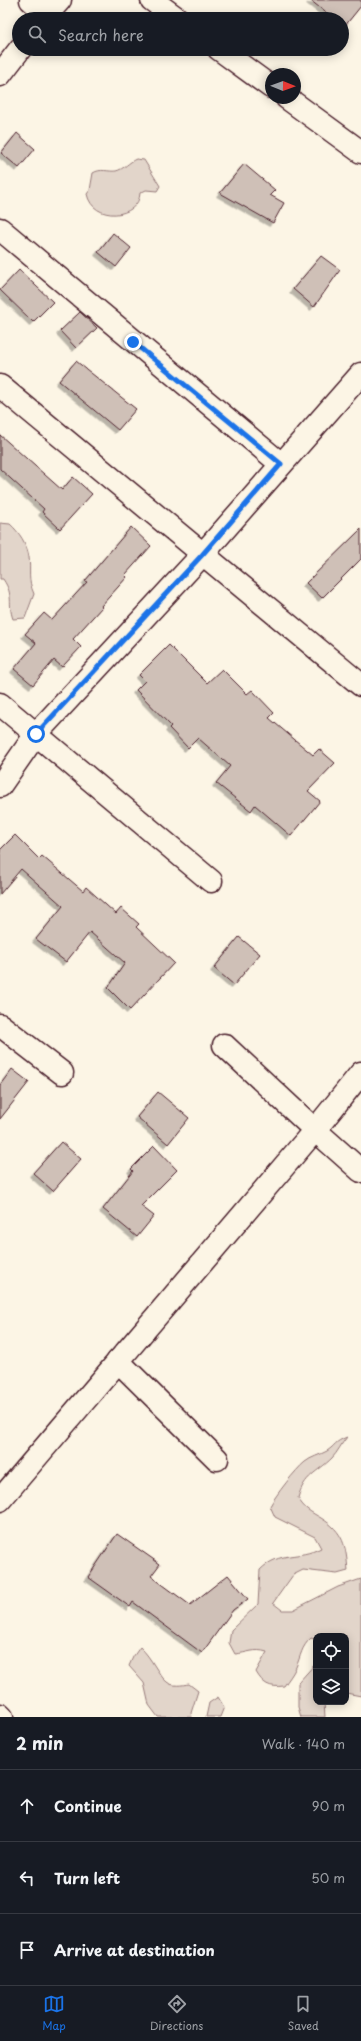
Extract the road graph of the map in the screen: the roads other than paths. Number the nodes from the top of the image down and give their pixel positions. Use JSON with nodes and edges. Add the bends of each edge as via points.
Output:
{"nodes":[{"id":1,"x":31,"y":0,"type":"edge"},
{"id":2,"x":152,"y":0,"type":"edge"},
{"id":3,"x":50,"y":11,"type":"edge"},
{"id":4,"x":168,"y":12,"type":"edge"},
{"id":5,"x":15,"y":56,"type":"edge"},
{"id":6,"x":229,"y":56,"type":"edge"},
{"id":7,"x":0,"y":75,"type":"edge"},
{"id":8,"x":265,"y":83,"type":"edge"},
{"id":9,"x":295,"y":104,"type":"edge"},
{"id":10,"x":361,"y":152,"type":"edge"},
{"id":11,"x":0,"y":229,"type":"edge"},
{"id":12,"x":361,"y":374,"type":"edge"},
{"id":13,"x":0,"y":386,"type":"edge"},
{"id":14,"x":281,"y":464,"type":"junction"},
{"id":15,"x":202,"y":555,"type":"junction"},
{"id":16,"x":361,"y":685,"type":"edge"},
{"id":17,"x":0,"y":704,"type":"edge"},
{"id":18,"x":36,"y":734,"type":"junction"},
{"id":19,"x":0,"y":786,"type":"edge"},
{"id":20,"x":211,"y":881,"type":"dead end"},
{"id":21,"x":0,"y":1025,"type":"edge"},
{"id":22,"x":224,"y":1046,"type":"dead end"},
{"id":23,"x":62,"y":1073,"type":"dead end"},
{"id":24,"x":361,"y":1073,"type":"edge"},
{"id":25,"x":315,"y":1130,"type":"junction"},
{"id":26,"x":361,"y":1171,"type":"edge"},
{"id":27,"x":118,"y":1361,"type":"junction"},
{"id":28,"x":217,"y":1458,"type":"dead end"},
{"id":29,"x":0,"y":1500,"type":"edge"}],
"edges":[{"from":1,"to":3,"type":"street"},
{"from":2,"to":4,"type":"street"},
{"from":5,"to":7,"type":"street"},
{"from":6,"to":8,"type":"street"},
{"from":9,"to":10,"type":"street"},
{"from":11,"to":14,"type":"street"},
{"from":12,"to":14,"type":"street"},
{"from":13,"to":15,"type":"street"},
{"from":14,"to":15,"type":"street"},
{"from":15,"to":16,"type":"street"},
{"from":15,"to":18,"type":"street"},
{"from":17,"to":18,"type":"street"},
{"from":18,"to":19,"type":"street"},
{"from":18,"to":20,"type":"street"},
{"from":21,"to":23,"type":"street"},
{"from":22,"to":25,"type":"street"},
{"from":24,"to":25,"type":"street"},
{"from":25,"to":26,"type":"street"},
{"from":25,"to":27,"type":"street"},
{"from":27,"to":28,"type":"street"},
{"from":27,"to":29,"type":"street"}]}
